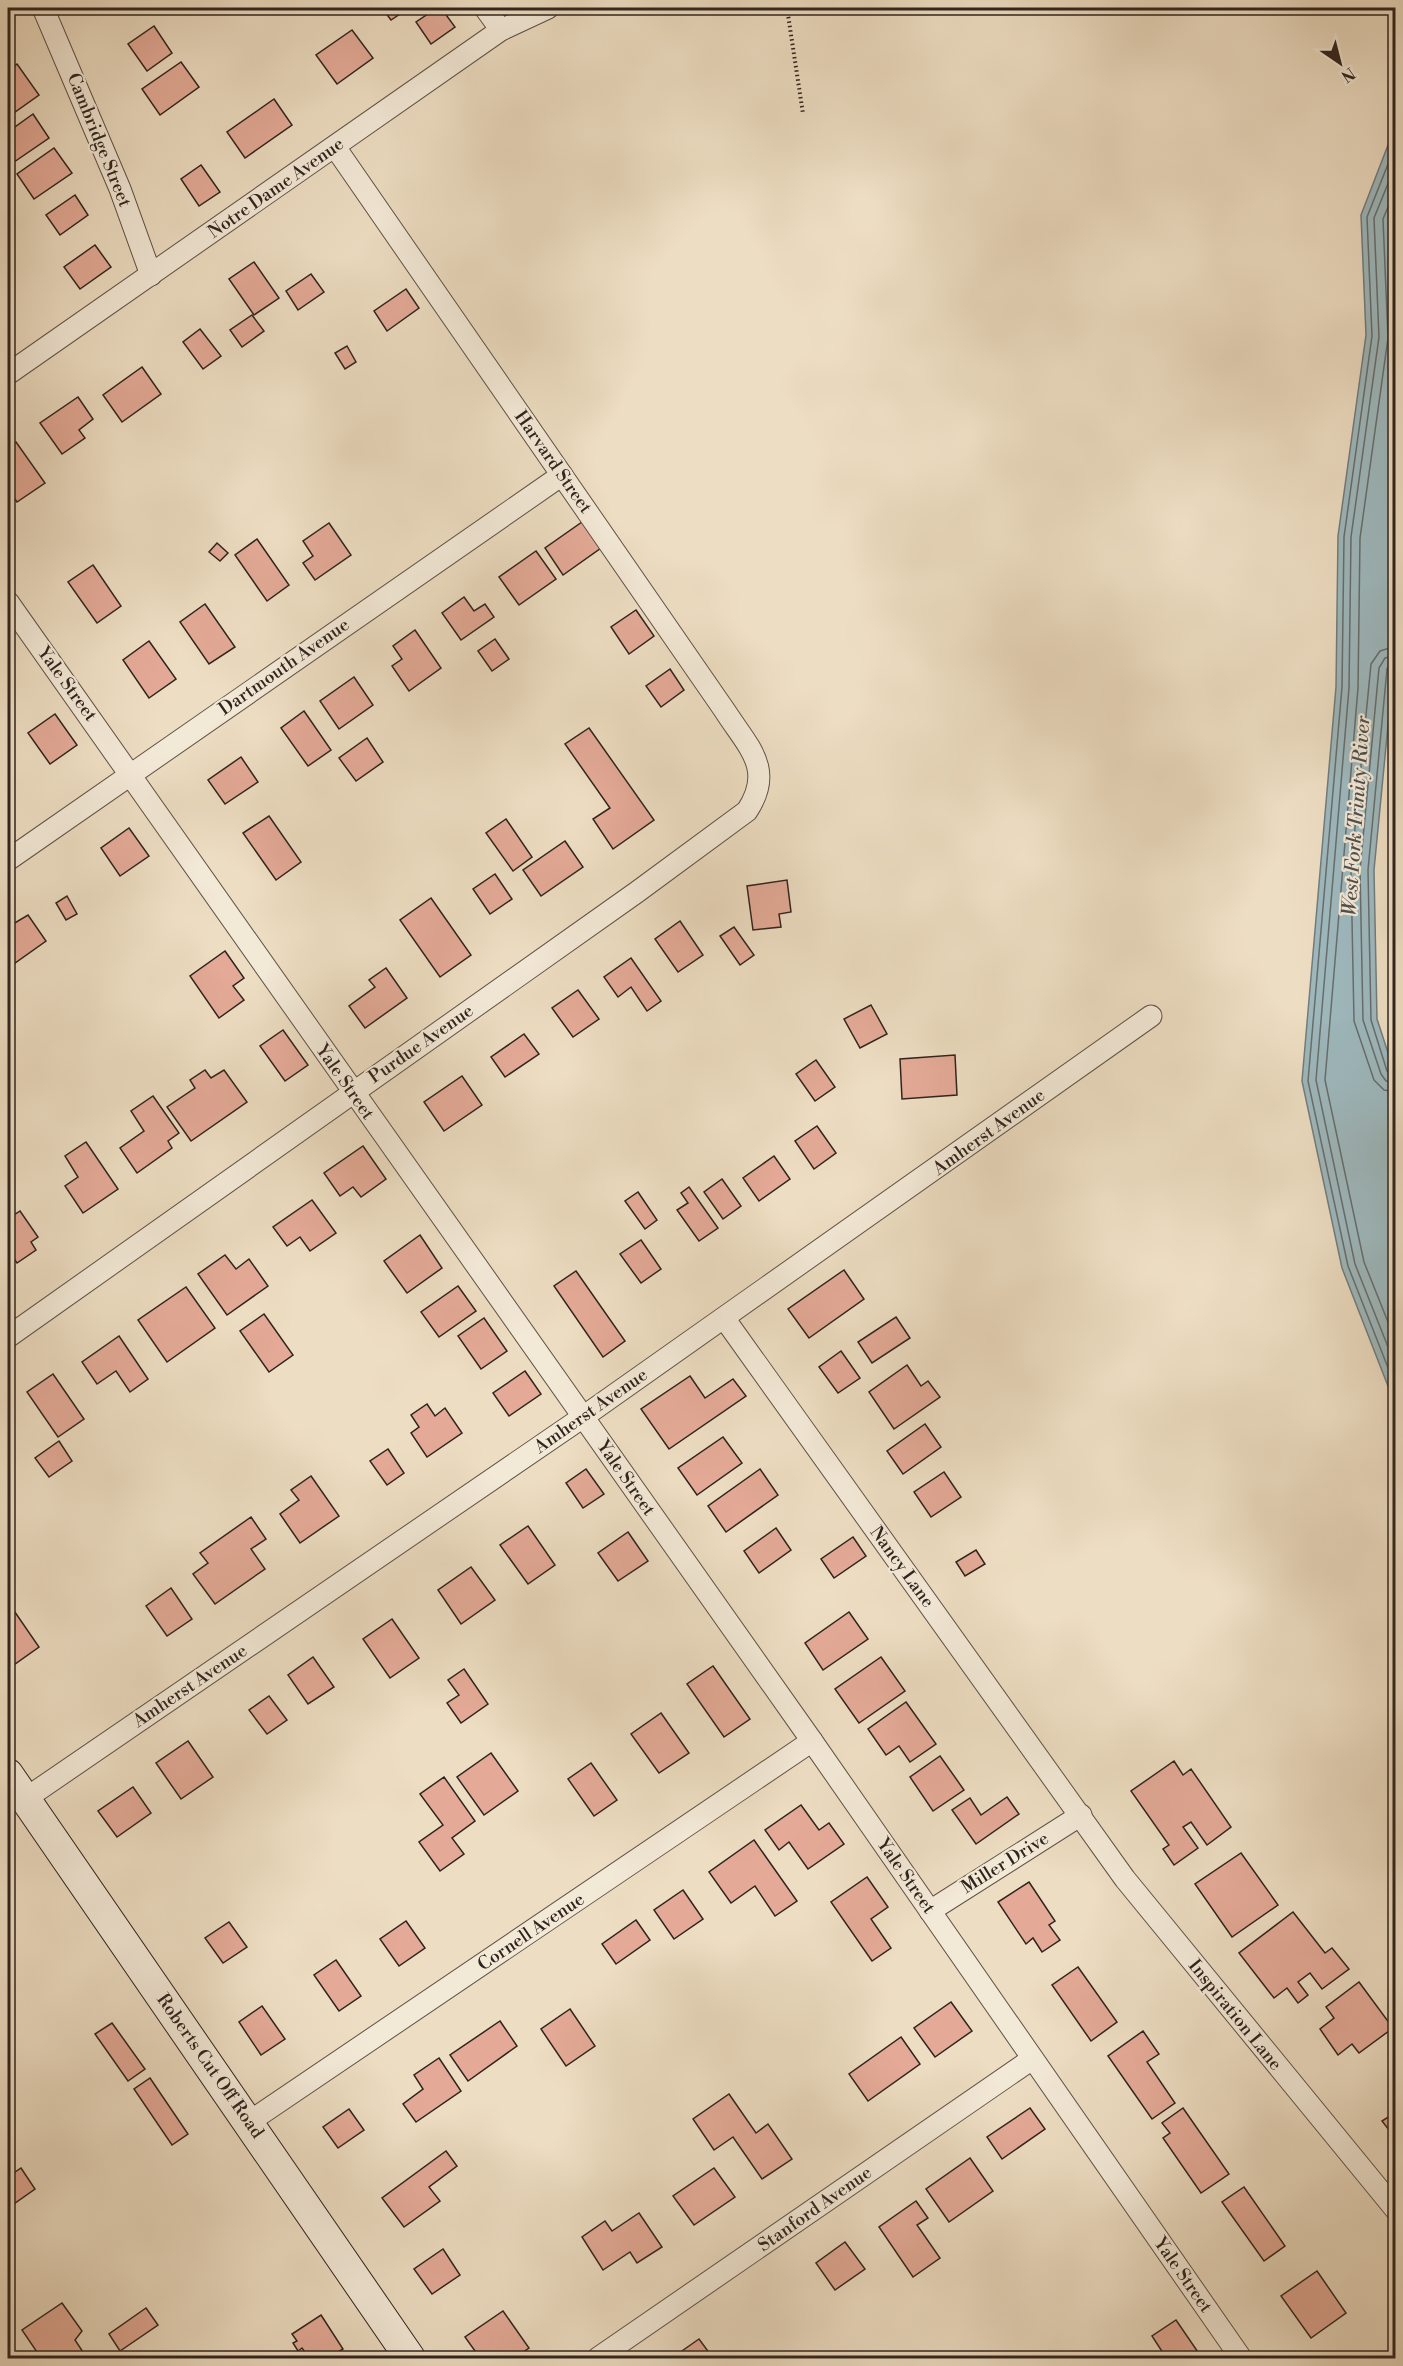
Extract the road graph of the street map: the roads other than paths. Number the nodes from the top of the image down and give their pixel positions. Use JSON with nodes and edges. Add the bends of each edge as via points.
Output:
{"nodes":[{"id":1,"x":43,"y":8,"type":"edge"},
{"id":2,"x":485,"y":8,"type":"edge"},
{"id":3,"x":548,"y":8,"type":"edge"},
{"id":4,"x":501,"y":30,"type":"junction"},
{"id":5,"x":335,"y":147,"type":"junction"},
{"id":6,"x":151,"y":275,"type":"junction"},
{"id":7,"x":8,"y":374,"type":"edge"},
{"id":8,"x":562,"y":475,"type":"junction"},
{"id":9,"x":8,"y":602,"type":"edge"},
{"id":10,"x":131,"y":774,"type":"junction"},
{"id":11,"x":760,"y":781,"type":"joint"},
{"id":12,"x":8,"y":860,"type":"edge"},
{"id":13,"x":1151,"y":1016,"type":"dead end"},
{"id":14,"x":352,"y":1093,"type":"junction"},
{"id":15,"x":724,"y":1318,"type":"junction"},
{"id":16,"x":8,"y":1337,"type":"edge"},
{"id":17,"x":583,"y":1417,"type":"junction"},
{"id":18,"x":812,"y":1741,"type":"junction"},
{"id":19,"x":8,"y":1774,"type":"edge"},
{"id":20,"x":25,"y":1799,"type":"junction"},
{"id":21,"x":1081,"y":1815,"type":"junction"},
{"id":22,"x":930,"y":1911,"type":"junction"},
{"id":23,"x":1032,"y":2058,"type":"junction"},
{"id":24,"x":249,"y":2122,"type":"junction"},
{"id":25,"x":1395,"y":2210,"type":"edge"},
{"id":26,"x":410,"y":2358,"type":"edge"},
{"id":27,"x":598,"y":2358,"type":"edge"},
{"id":28,"x":1241,"y":2358,"type":"edge"}],
"edges":[{"from":1,"to":6,"type":"street","name":"Cambridge Street","via":[[120,189]]},
{"from":2,"to":4,"type":"street"},
{"from":3,"to":4,"type":"street","name":"Notre Dame Avenue"},
{"from":4,"to":5,"type":"street","name":"Notre Dame Avenue"},
{"from":5,"to":6,"type":"street","name":"Notre Dame Avenue"},
{"from":5,"to":8,"type":"street","name":"Harvard Street"},
{"from":6,"to":7,"type":"street","name":"Notre Dame Avenue"},
{"from":8,"to":10,"type":"street","name":"Dartmouth Avenue"},
{"from":8,"to":11,"type":"street","name":"Harvard Street","via":[[725,711],[760,767]]},
{"from":9,"to":10,"type":"street","name":"Yale Street"},
{"from":10,"to":12,"type":"street","name":"Dartmouth Avenue"},
{"from":10,"to":14,"type":"street","name":"Yale Street"},
{"from":11,"to":14,"type":"street","name":"Purdue Avenue","via":[[758,795],[747,811]]},
{"from":13,"to":15,"type":"street","name":"Amherst Avenue"},
{"from":14,"to":16,"type":"street","name":"Purdue Avenue"},
{"from":14,"to":17,"type":"street","name":"Yale Street"},
{"from":15,"to":17,"type":"street","name":"Amherst Avenue"},
{"from":15,"to":21,"type":"street","name":"Nancy Lane"},
{"from":17,"to":18,"type":"street","name":"Yale Street"},
{"from":17,"to":20,"type":"street","name":"Amherst Avenue"},
{"from":18,"to":22,"type":"street","name":"Yale Street"},
{"from":18,"to":24,"type":"street","name":"Cornell Avenue"},
{"from":19,"to":20,"type":"street","name":"Roberts Cut Off Road"},
{"from":20,"to":24,"type":"street","name":"Roberts Cut Off Road"},
{"from":21,"to":22,"type":"street","name":"Miller Drive"},
{"from":21,"to":25,"type":"street","name":"Inspiration Lane","via":[[1125,1879]]},
{"from":22,"to":23,"type":"street","name":"Yale Street"},
{"from":23,"to":27,"type":"street","name":"Stanford Avenue"},
{"from":23,"to":28,"type":"street","name":"Yale Street"},
{"from":24,"to":26,"type":"street","name":"Roberts Cut Off Road"}]}
